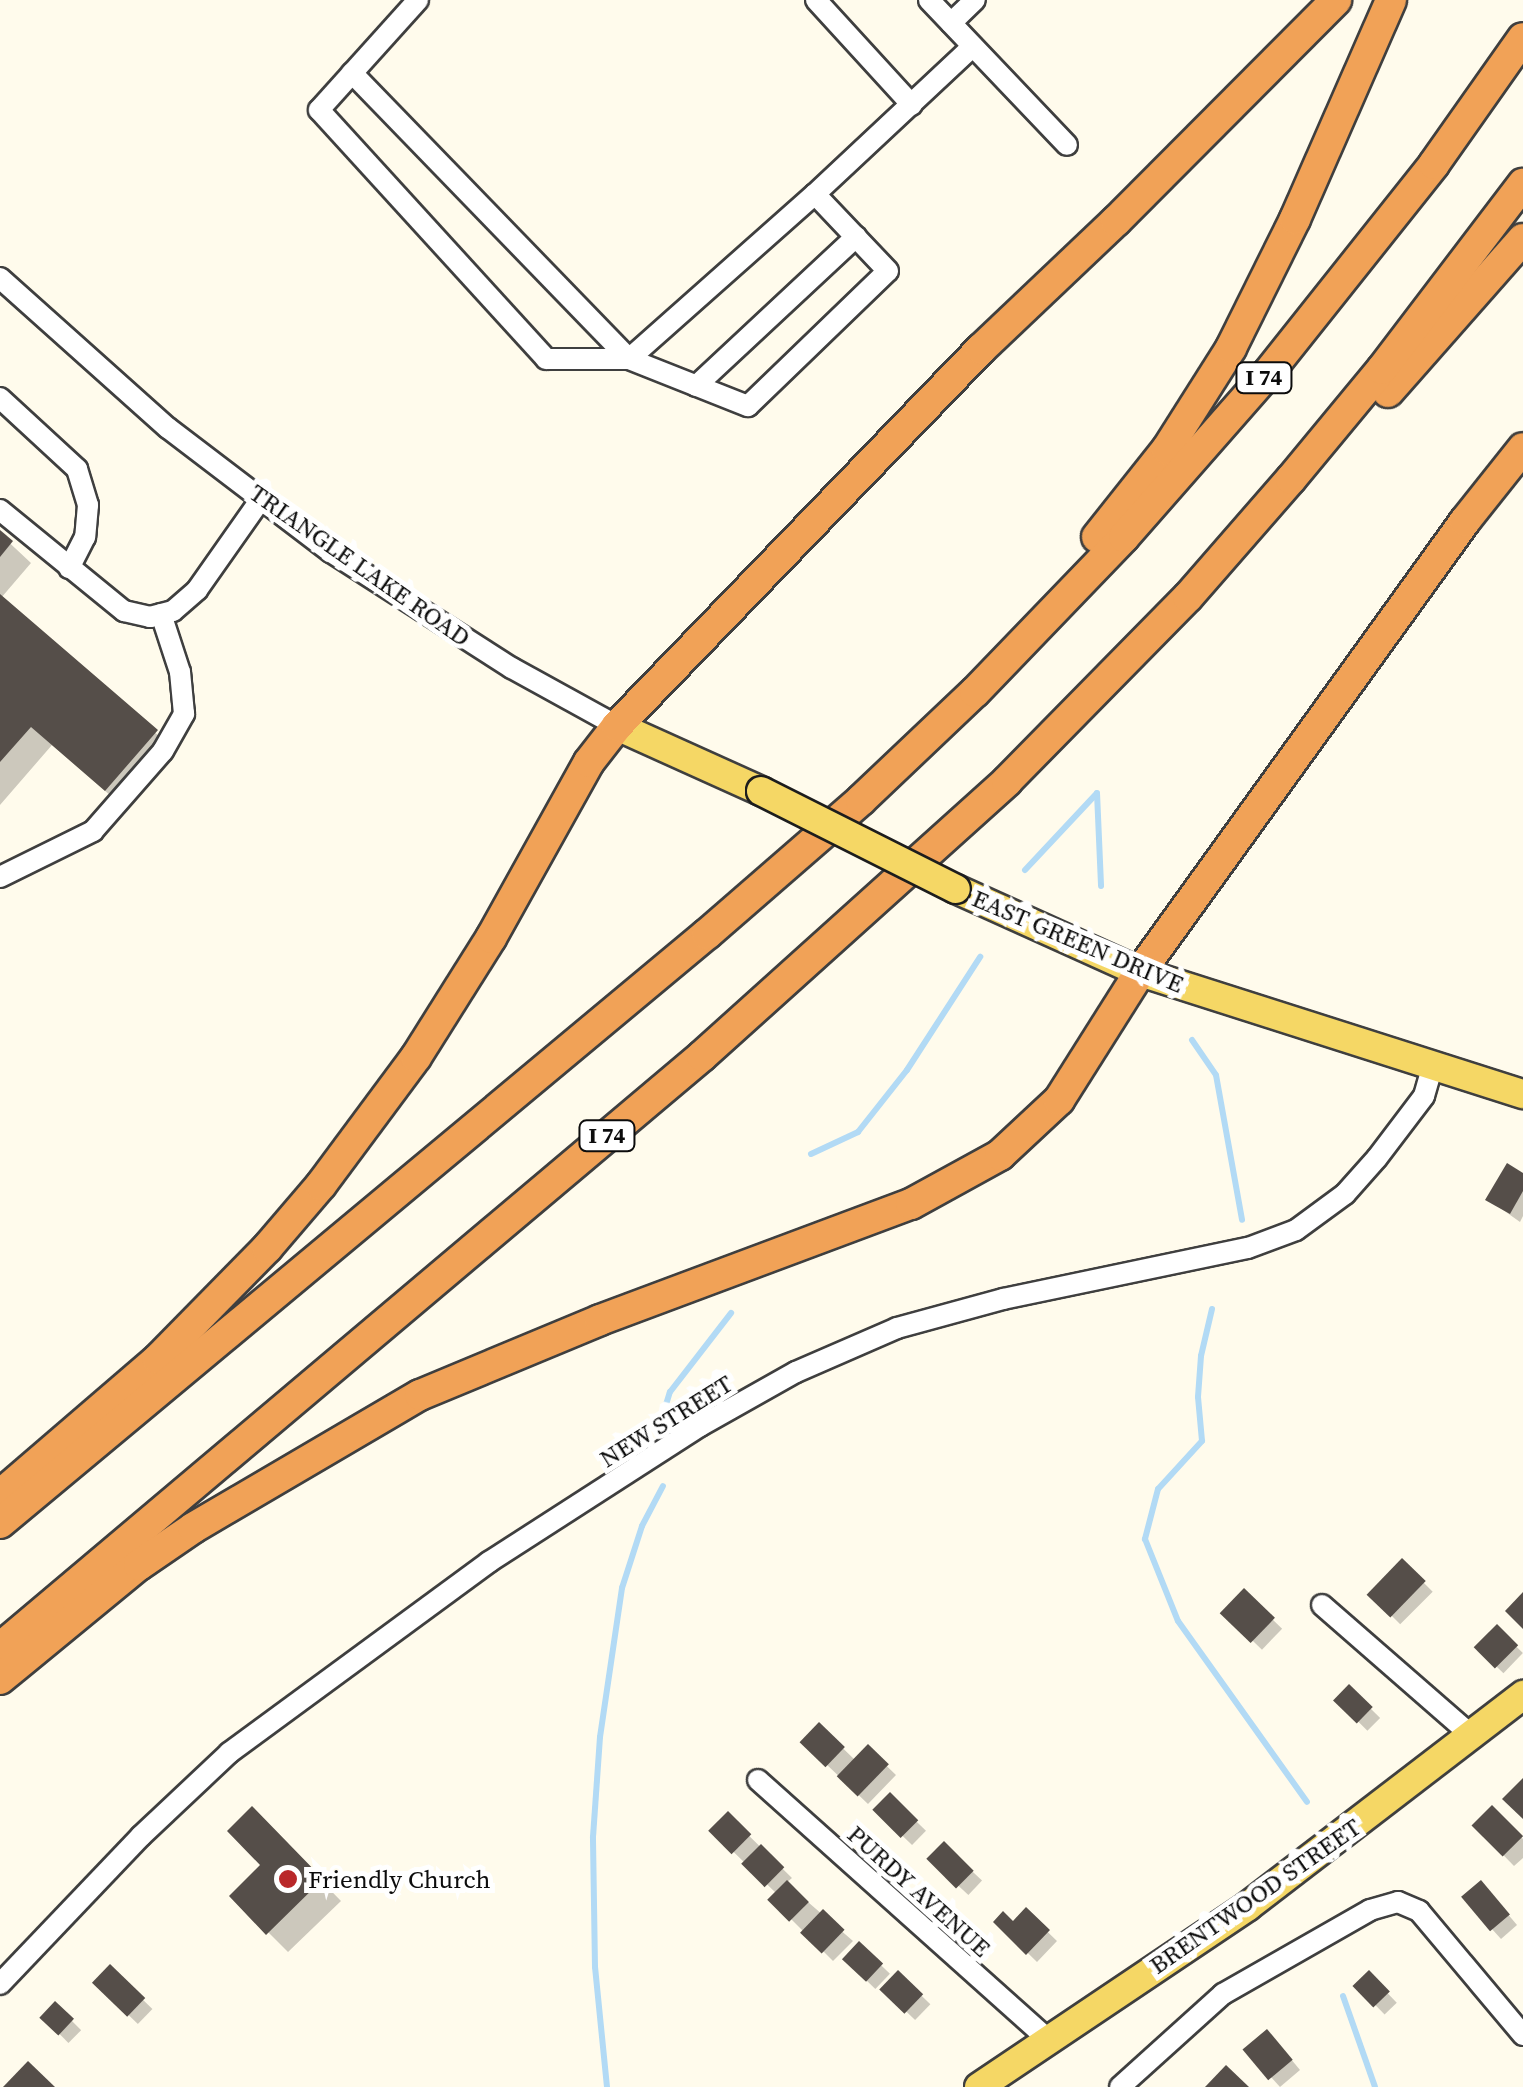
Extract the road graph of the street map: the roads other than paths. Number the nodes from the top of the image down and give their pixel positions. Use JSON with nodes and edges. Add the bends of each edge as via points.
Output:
{"nodes":[{"id":1,"x":418,"y":0,"type":"edge"},
{"id":2,"x":816,"y":0,"type":"edge"},
{"id":3,"x":929,"y":0,"type":"edge"},
{"id":4,"x":976,"y":0,"type":"edge"},
{"id":5,"x":1336,"y":0,"type":"edge"},
{"id":6,"x":1391,"y":0,"type":"edge"},
{"id":7,"x":951,"y":24,"type":"junction"},
{"id":8,"x":1523,"y":38,"type":"edge"},
{"id":9,"x":972,"y":46,"type":"junction"},
{"id":10,"x":352,"y":73,"type":"junction"},
{"id":11,"x":912,"y":105,"type":"junction"},
{"id":12,"x":1067,"y":145,"type":"dead end"},
{"id":13,"x":1523,"y":184,"type":"edge"},
{"id":14,"x":815,"y":194,"type":"junction"},
{"id":15,"x":856,"y":237,"type":"junction"},
{"id":16,"x":1523,"y":238,"type":"edge"},
{"id":17,"x":0,"y":278,"type":"edge"},
{"id":18,"x":629,"y":359,"type":"junction"},
{"id":19,"x":696,"y":386,"type":"junction"},
{"id":20,"x":0,"y":398,"type":"edge"},
{"id":21,"x":1523,"y":448,"type":"edge"},
{"id":22,"x":261,"y":499,"type":"junction"},
{"id":23,"x":0,"y":510,"type":"edge"},
{"id":24,"x":69,"y":568,"type":"junction"},
{"id":25,"x":1188,"y":596,"type":"junction"},
{"id":26,"x":161,"y":614,"type":"junction"},
{"id":27,"x":975,"y":692,"type":"junction"},
{"id":28,"x":617,"y":726,"type":"junction"},
{"id":29,"x":761,"y":791,"type":"joint"},
{"id":30,"x":0,"y":877,"type":"edge"},
{"id":31,"x":1140,"y":972,"type":"junction"},
{"id":32,"x":1432,"y":1068,"type":"junction"},
{"id":33,"x":1523,"y":1094,"type":"edge"},
{"id":34,"x":0,"y":1494,"type":"edge"},
{"id":35,"x":0,"y":1523,"type":"edge"},
{"id":36,"x":1322,"y":1605,"type":"dead end"},
{"id":37,"x":0,"y":1648,"type":"edge"},
{"id":38,"x":0,"y":1679,"type":"edge"},
{"id":39,"x":1523,"y":1694,"type":"edge"},
{"id":40,"x":1472,"y":1736,"type":"junction"},
{"id":41,"x":758,"y":1780,"type":"dead end"},
{"id":42,"x":0,"y":1984,"type":"edge"},
{"id":43,"x":1523,"y":2036,"type":"edge"},
{"id":44,"x":1048,"y":2039,"type":"junction"},
{"id":45,"x":979,"y":2087,"type":"edge"},
{"id":46,"x":1120,"y":2087,"type":"edge"}],
"edges":[{"from":1,"to":10,"type":"street"},
{"from":2,"to":11,"type":"street"},
{"from":3,"to":7,"type":"street"},
{"from":4,"to":7,"type":"street"},
{"from":5,"to":28,"type":"highway","via":[[981,349]]},
{"from":6,"to":27,"type":"highway","via":[[1296,219],[1201,398],[1135,493],[1020,623]]},
{"from":7,"to":9,"type":"street"},
{"from":8,"to":27,"type":"highway","number":"I 74","via":[[1434,164],[1268,373]]},
{"from":9,"to":11,"type":"street"},
{"from":9,"to":12,"type":"street"},
{"from":10,"to":18,"type":"street"},
{"from":10,"to":18,"type":"street","via":[[319,110],[546,359]]},
{"from":11,"to":14,"type":"street"},
{"from":13,"to":25,"type":"highway","number":"I 74","via":[[1382,369]]},
{"from":14,"to":15,"type":"street"},
{"from":14,"to":18,"type":"street"},
{"from":15,"to":19,"type":"street"},
{"from":15,"to":19,"type":"street","via":[[888,271],[748,406]]},
{"from":16,"to":25,"type":"highway","via":[[1242,560]]},
{"from":17,"to":22,"type":"street","name":"TRIANGLE LAKE ROAD","via":[[168,428]]},
{"from":18,"to":19,"type":"street"},
{"from":20,"to":24,"type":"street","via":[[76,469],[88,505],[86,537]]},
{"from":21,"to":31,"type":"highway"},
{"from":22,"to":26,"type":"street","via":[[197,590]]},
{"from":22,"to":28,"type":"street","name":"TRIANGLE LAKE ROAD","via":[[512,668]]},
{"from":23,"to":24,"type":"street"},
{"from":24,"to":26,"type":"street","via":[[124,610]]},
{"from":25,"to":37,"type":"highway","number":"I 74","via":[[1007,780],[841,934]]},
{"from":26,"to":30,"type":"street","via":[[180,672],[184,714],[163,752],[93,831]]},
{"from":27,"to":35,"type":"highway","number":"I 74","via":[[706,934]]},
{"from":28,"to":29,"type":"main road","name":"TRIANGLE LAKE ROAD"},
{"from":28,"to":34,"type":"highway","via":[[589,762],[416,1057],[321,1186],[158,1359]]},
{"from":29,"to":31,"type":"main road","name":"EAST GREEN DRIVE","bridge":true},
{"from":31,"to":32,"type":"main road","name":"EAST GREEN DRIVE"},
{"from":31,"to":38,"type":"highway","via":[[1059,1100],[1000,1155],[874,1219],[420,1395],[193,1528]]},
{"from":32,"to":33,"type":"main road","name":"EAST GREEN DRIVE"},
{"from":32,"to":42,"type":"street","name":"NEW STREET","via":[[1424,1096],[1376,1158],[1345,1194],[1296,1230],[1248,1248],[897,1328],[796,1372],[700,1426],[473,1574],[229,1753]]},
{"from":36,"to":40,"type":"street"},
{"from":39,"to":40,"type":"main road","name":"BRENTWOOD STREET"},
{"from":40,"to":44,"type":"main road","name":"BRENTWOOD STREET","via":[[1248,1906]]},
{"from":41,"to":44,"type":"street","name":"PURDY AVENUE"},
{"from":43,"to":46,"type":"street","via":[[1419,1911],[1398,1902],[1370,1910],[1223,1994]]},
{"from":44,"to":45,"type":"main road","name":"BRENTWOOD STREET"}]}
